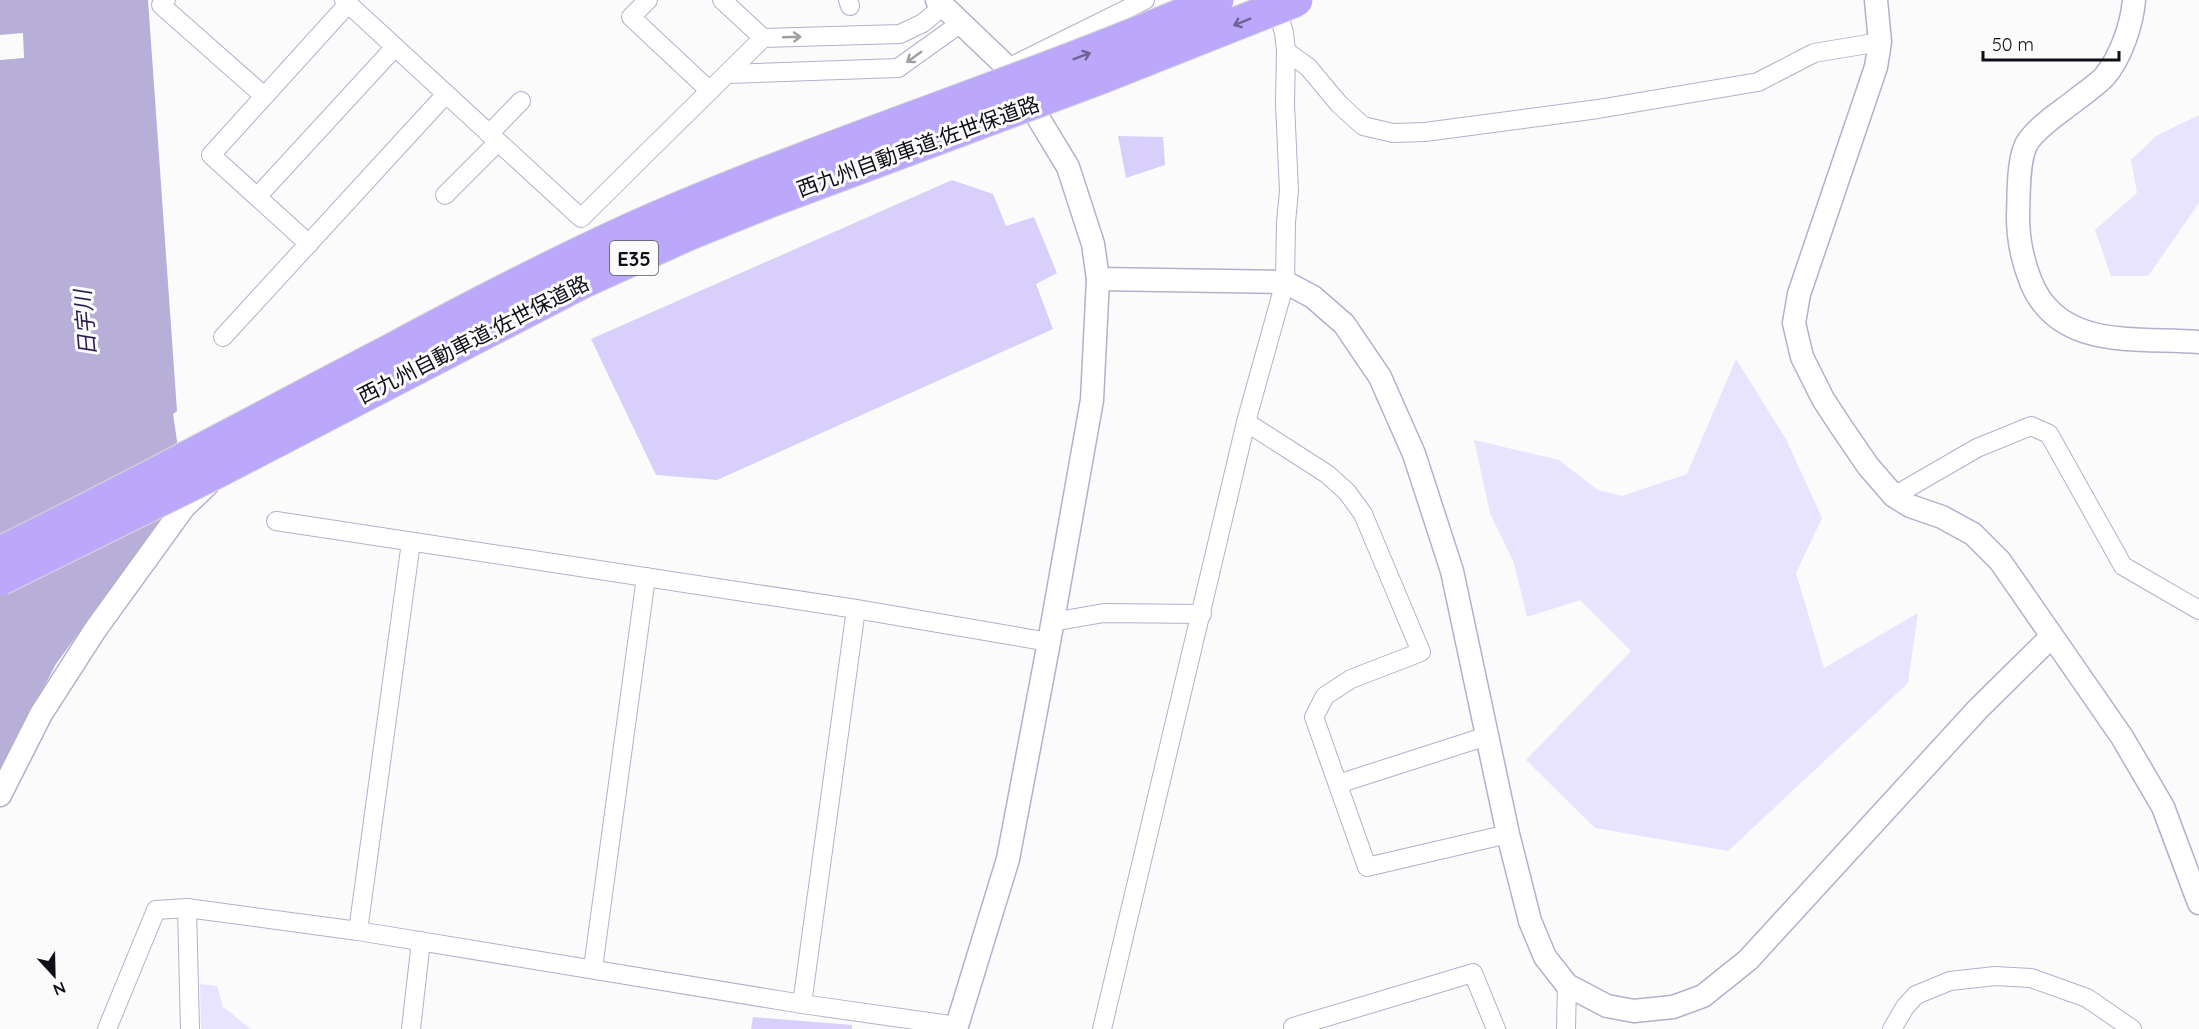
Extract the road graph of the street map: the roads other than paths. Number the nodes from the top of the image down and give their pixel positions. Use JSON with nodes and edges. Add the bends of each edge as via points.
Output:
{"nodes":[{"id":1,"x":166,"y":0,"type":"edge"},
{"id":2,"x":648,"y":0,"type":"edge"},
{"id":3,"x":722,"y":0,"type":"edge"},
{"id":4,"x":1145,"y":0,"type":"edge"},
{"id":5,"x":1217,"y":0,"type":"edge"},
{"id":6,"x":1275,"y":0,"type":"edge"},
{"id":7,"x":1296,"y":0,"type":"edge"},
{"id":8,"x":1876,"y":0,"type":"edge"},
{"id":9,"x":2134,"y":0,"type":"edge"},
{"id":10,"x":346,"y":2,"type":"edge"},
{"id":11,"x":940,"y":3,"type":"edge"},
{"id":12,"x":962,"y":23,"type":"junction"},
{"id":13,"x":764,"y":38,"type":"junction"},
{"id":14,"x":1880,"y":42,"type":"junction"},
{"id":15,"x":395,"y":47,"type":"junction"},
{"id":16,"x":1286,"y":51,"type":"junction"},
{"id":17,"x":1008,"y":68,"type":"junction"},
{"id":18,"x":727,"y":74,"type":"junction"},
{"id":19,"x":710,"y":91,"type":"junction"},
{"id":20,"x":446,"y":94,"type":"junction"},
{"id":21,"x":264,"y":96,"type":"junction"},
{"id":22,"x":521,"y":101,"type":"dead end"},
{"id":23,"x":494,"y":138,"type":"junction"},
{"id":24,"x":445,"y":195,"type":"dead end"},
{"id":25,"x":257,"y":196,"type":"junction"},
{"id":26,"x":309,"y":244,"type":"junction"},
{"id":27,"x":1098,"y":279,"type":"junction"},
{"id":28,"x":1285,"y":282,"type":"junction"},
{"id":29,"x":223,"y":337,"type":"dead end"},
{"id":30,"x":2199,"y":342,"type":"edge"},
{"id":31,"x":1246,"y":422,"type":"junction"},
{"id":32,"x":267,"y":429,"type":"junction"},
{"id":33,"x":1894,"y":496,"type":"junction"},
{"id":34,"x":276,"y":521,"type":"dead end"},
{"id":35,"x":411,"y":542,"type":"junction"},
{"id":36,"x":0,"y":553,"type":"edge"},
{"id":37,"x":0,"y":570,"type":"edge"},
{"id":38,"x":646,"y":577,"type":"junction"},
{"id":39,"x":0,"y":579,"type":"edge"},
{"id":40,"x":856,"y":609,"type":"junction"},
{"id":41,"x":2199,"y":610,"type":"edge"},
{"id":42,"x":1202,"y":614,"type":"junction"},
{"id":43,"x":1051,"y":632,"type":"junction"},
{"id":44,"x":2051,"y":637,"type":"junction"},
{"id":45,"x":1487,"y":736,"type":"junction"},
{"id":46,"x":1338,"y":784,"type":"junction"},
{"id":47,"x":0,"y":795,"type":"edge"},
{"id":48,"x":1508,"y":834,"type":"junction"},
{"id":49,"x":2199,"y":903,"type":"edge"},
{"id":50,"x":187,"y":908,"type":"junction"},
{"id":51,"x":358,"y":931,"type":"junction"},
{"id":52,"x":421,"y":941,"type":"junction"},
{"id":53,"x":593,"y":968,"type":"junction"},
{"id":54,"x":1567,"y":985,"type":"junction"},
{"id":55,"x":802,"y":1004,"type":"junction"},
{"id":56,"x":956,"y":1027,"type":"edge"},
{"id":57,"x":107,"y":1029,"type":"edge"},
{"id":58,"x":190,"y":1029,"type":"edge"},
{"id":59,"x":411,"y":1029,"type":"edge"},
{"id":60,"x":1102,"y":1029,"type":"edge"},
{"id":61,"x":1293,"y":1029,"type":"edge"},
{"id":62,"x":1496,"y":1029,"type":"edge"},
{"id":63,"x":1566,"y":1029,"type":"edge"},
{"id":64,"x":1892,"y":1029,"type":"edge"},
{"id":65,"x":2132,"y":1029,"type":"edge"}],
"edges":[{"from":1,"to":21,"type":"street","via":[[161,5]]},
{"from":2,"to":19,"type":"street","via":[[631,16]]},
{"from":3,"to":13,"type":"street"},
{"from":4,"to":17,"type":"street"},
{"from":36,"to":5,"type":"highway","name":"西九州自動車道;佐世保道路","number":"E35","one_way":true,"bridge":true,"via":[[471,308],[638,227],[757,177],[1061,64]]},
{"from":6,"to":16,"type":"street"},
{"from":7,"to":39,"type":"highway","name":"西九州自動車道;佐世保道路","number":"E35","one_way":true,"bridge":true,"via":[[688,234],[572,287]]},
{"from":8,"to":14,"type":"street"},
{"from":9,"to":30,"type":"street","via":[[2124,42],[2106,75],[2027,142],[2021,162],[2018,238],[2037,297],[2068,326],[2105,337]]},
{"from":10,"to":15,"type":"street"},
{"from":10,"to":21,"type":"street"},
{"from":11,"to":12,"type":"street"},
{"from":13,"to":11,"type":"street","one_way":true,"via":[[900,34],[923,23]]},
{"from":12,"to":17,"type":"street"},
{"from":12,"to":18,"type":"street","one_way":true,"via":[[898,68]]},
{"from":13,"to":18,"type":"street"},
{"from":14,"to":16,"type":"street","via":[[1814,53],[1758,82],[1598,109],[1404,133],[1363,126],[1308,67]]},
{"from":14,"to":33,"type":"street","via":[[1876,67],[1799,294],[1794,323],[1802,357],[1823,399],[1868,466]]},
{"from":15,"to":20,"type":"street"},
{"from":15,"to":25,"type":"street"},
{"from":16,"to":28,"type":"street","via":[[1289,191]]},
{"from":17,"to":27,"type":"street","via":[[1068,167],[1093,244]]},
{"from":17,"to":32,"type":"street","via":[[716,205]]},
{"from":18,"to":19,"type":"street"},
{"from":19,"to":23,"type":"street","via":[[582,218]]},
{"from":20,"to":23,"type":"street"},
{"from":20,"to":26,"type":"street"},
{"from":21,"to":25,"type":"street","via":[[211,155]]},
{"from":22,"to":23,"type":"street"},
{"from":23,"to":24,"type":"street"},
{"from":25,"to":26,"type":"street"},
{"from":26,"to":29,"type":"street"},
{"from":27,"to":28,"type":"street"},
{"from":27,"to":43,"type":"street","via":[[1092,400]]},
{"from":28,"to":31,"type":"street"},
{"from":28,"to":45,"type":"street","via":[[1313,297],[1344,324],[1380,377],[1414,454],[1452,572]]},
{"from":31,"to":42,"type":"street"},
{"from":31,"to":46,"type":"street","via":[[1327,474],[1347,492],[1363,514],[1421,652],[1351,679],[1325,696],[1314,717]]},
{"from":32,"to":37,"type":"street"},
{"from":32,"to":47,"type":"street","via":[[184,507],[40,714]]},
{"from":33,"to":41,"type":"street","via":[[1977,448],[2031,426],[2049,434],[2123,566]]},
{"from":33,"to":44,"type":"street","via":[[1973,534],[2000,561]]},
{"from":34,"to":35,"type":"street"},
{"from":35,"to":38,"type":"street"},
{"from":35,"to":51,"type":"street"},
{"from":38,"to":40,"type":"street"},
{"from":38,"to":53,"type":"street"},
{"from":40,"to":43,"type":"street"},
{"from":40,"to":55,"type":"street"},
{"from":42,"to":43,"type":"street","via":[[1104,613]]},
{"from":42,"to":60,"type":"street"},
{"from":43,"to":56,"type":"street","via":[[1008,859]]},
{"from":44,"to":49,"type":"street","via":[[2122,737],[2163,807]]},
{"from":44,"to":54,"type":"street","via":[[1978,709],[1748,960],[1703,996],[1673,1007],[1634,1011],[1607,1006]]},
{"from":45,"to":46,"type":"street"},
{"from":45,"to":48,"type":"street"},
{"from":46,"to":48,"type":"street","via":[[1367,867]]},
{"from":48,"to":54,"type":"street","via":[[1530,921],[1545,957]]},
{"from":50,"to":51,"type":"street"},
{"from":50,"to":57,"type":"street","via":[[156,910]]},
{"from":50,"to":58,"type":"street"},
{"from":51,"to":52,"type":"street"},
{"from":52,"to":53,"type":"street"},
{"from":52,"to":59,"type":"street"},
{"from":53,"to":55,"type":"street"},
{"from":54,"to":63,"type":"street"},
{"from":55,"to":56,"type":"street"},
{"from":61,"to":62,"type":"street","via":[[1473,973]]},
{"from":64,"to":65,"type":"street","via":[[1916,995],[1950,981],[1995,976],[2031,978],[2087,998]]}]}
